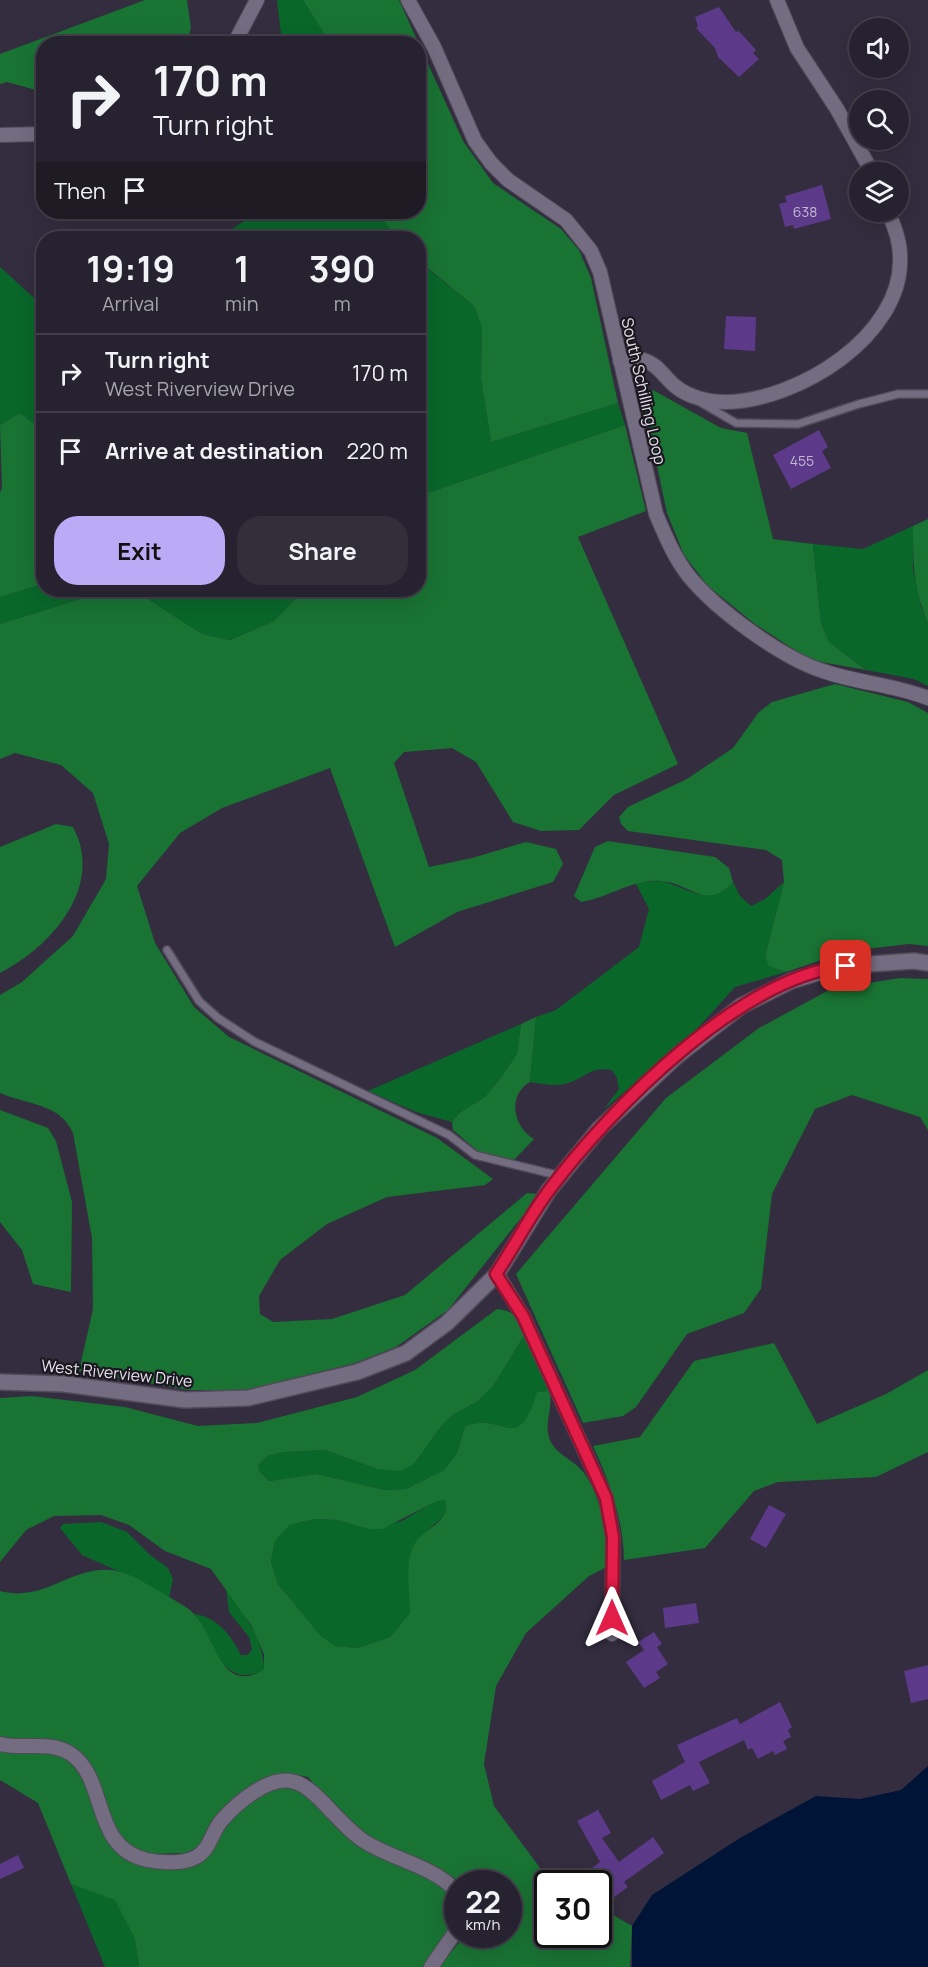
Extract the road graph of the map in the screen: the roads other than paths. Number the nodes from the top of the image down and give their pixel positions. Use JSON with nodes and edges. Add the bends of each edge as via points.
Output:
{"nodes":[{"id":1,"x":257,"y":0,"type":"edge"},
{"id":2,"x":408,"y":0,"type":"edge"},
{"id":3,"x":777,"y":0,"type":"edge"},
{"id":4,"x":238,"y":36,"type":"edge"},
{"id":5,"x":36,"y":134,"type":"edge"},
{"id":6,"x":0,"y":135,"type":"edge"},
{"id":7,"x":866,"y":162,"type":"edge"},
{"id":8,"x":891,"y":222,"type":"edge"},
{"id":9,"x":620,"y":361,"type":"junction"},
{"id":10,"x":928,"y":394,"type":"edge"},
{"id":11,"x":693,"y":397,"type":"junction"},
{"id":12,"x":928,"y":698,"type":"edge"},
{"id":13,"x":166,"y":950,"type":"dead end"},
{"id":14,"x":928,"y":963,"type":"edge"},
{"id":15,"x":561,"y":1176,"type":"junction"},
{"id":16,"x":496,"y":1274,"type":"junction"},
{"id":17,"x":0,"y":1382,"type":"edge"},
{"id":18,"x":612,"y":1634,"type":"dead end"},
{"id":19,"x":0,"y":1744,"type":"edge"},
{"id":20,"x":444,"y":1880,"type":"edge"},
{"id":21,"x":444,"y":1948,"type":"edge"},
{"id":22,"x":431,"y":1967,"type":"edge"}],
"edges":[{"from":1,"to":4,"type":"street"},
{"from":2,"to":9,"type":"street","name":"South Schilling Loop","via":[[434,47],[462,117],[491,163],[508,180],[566,220],[591,251],[600,272]]},
{"from":3,"to":7,"type":"street","via":[[797,48]]},
{"from":5,"to":6,"type":"street"},
{"from":8,"to":11,"type":"street","via":[[900,256],[895,291],[857,345],[829,368],[763,397],[725,402]]},
{"from":9,"to":11,"type":"street","via":[[641,360],[655,366]]},
{"from":9,"to":12,"type":"street","name":"South Schilling Loop","via":[[656,514],[687,574],[736,620],[802,664]]},
{"from":10,"to":11,"type":"lane","via":[[898,394],[798,424],[753,425],[736,423]]},
{"from":13,"to":15,"type":"lane","via":[[199,1000],[255,1042],[449,1135],[476,1155]]},
{"from":14,"to":15,"type":"street","name":"West Riverview Drive","via":[[840,966],[791,981],[741,1006],[637,1092],[599,1129]]},
{"from":15,"to":16,"type":"street","name":"West Riverview Drive"},
{"from":16,"to":17,"type":"street","name":"West Riverview Drive","via":[[447,1323],[406,1353],[302,1387],[248,1398],[185,1400],[64,1384]]},
{"from":16,"to":18,"type":"street","via":[[523,1316],[606,1498],[613,1537]]},
{"from":19,"to":20,"type":"street","via":[[51,1746],[71,1754],[84,1768],[106,1826],[118,1843],[147,1860],[186,1862],[199,1856],[221,1821],[244,1800],[280,1780],[307,1786],[345,1828],[367,1843]]},
{"from":21,"to":22,"type":"street"}]}
